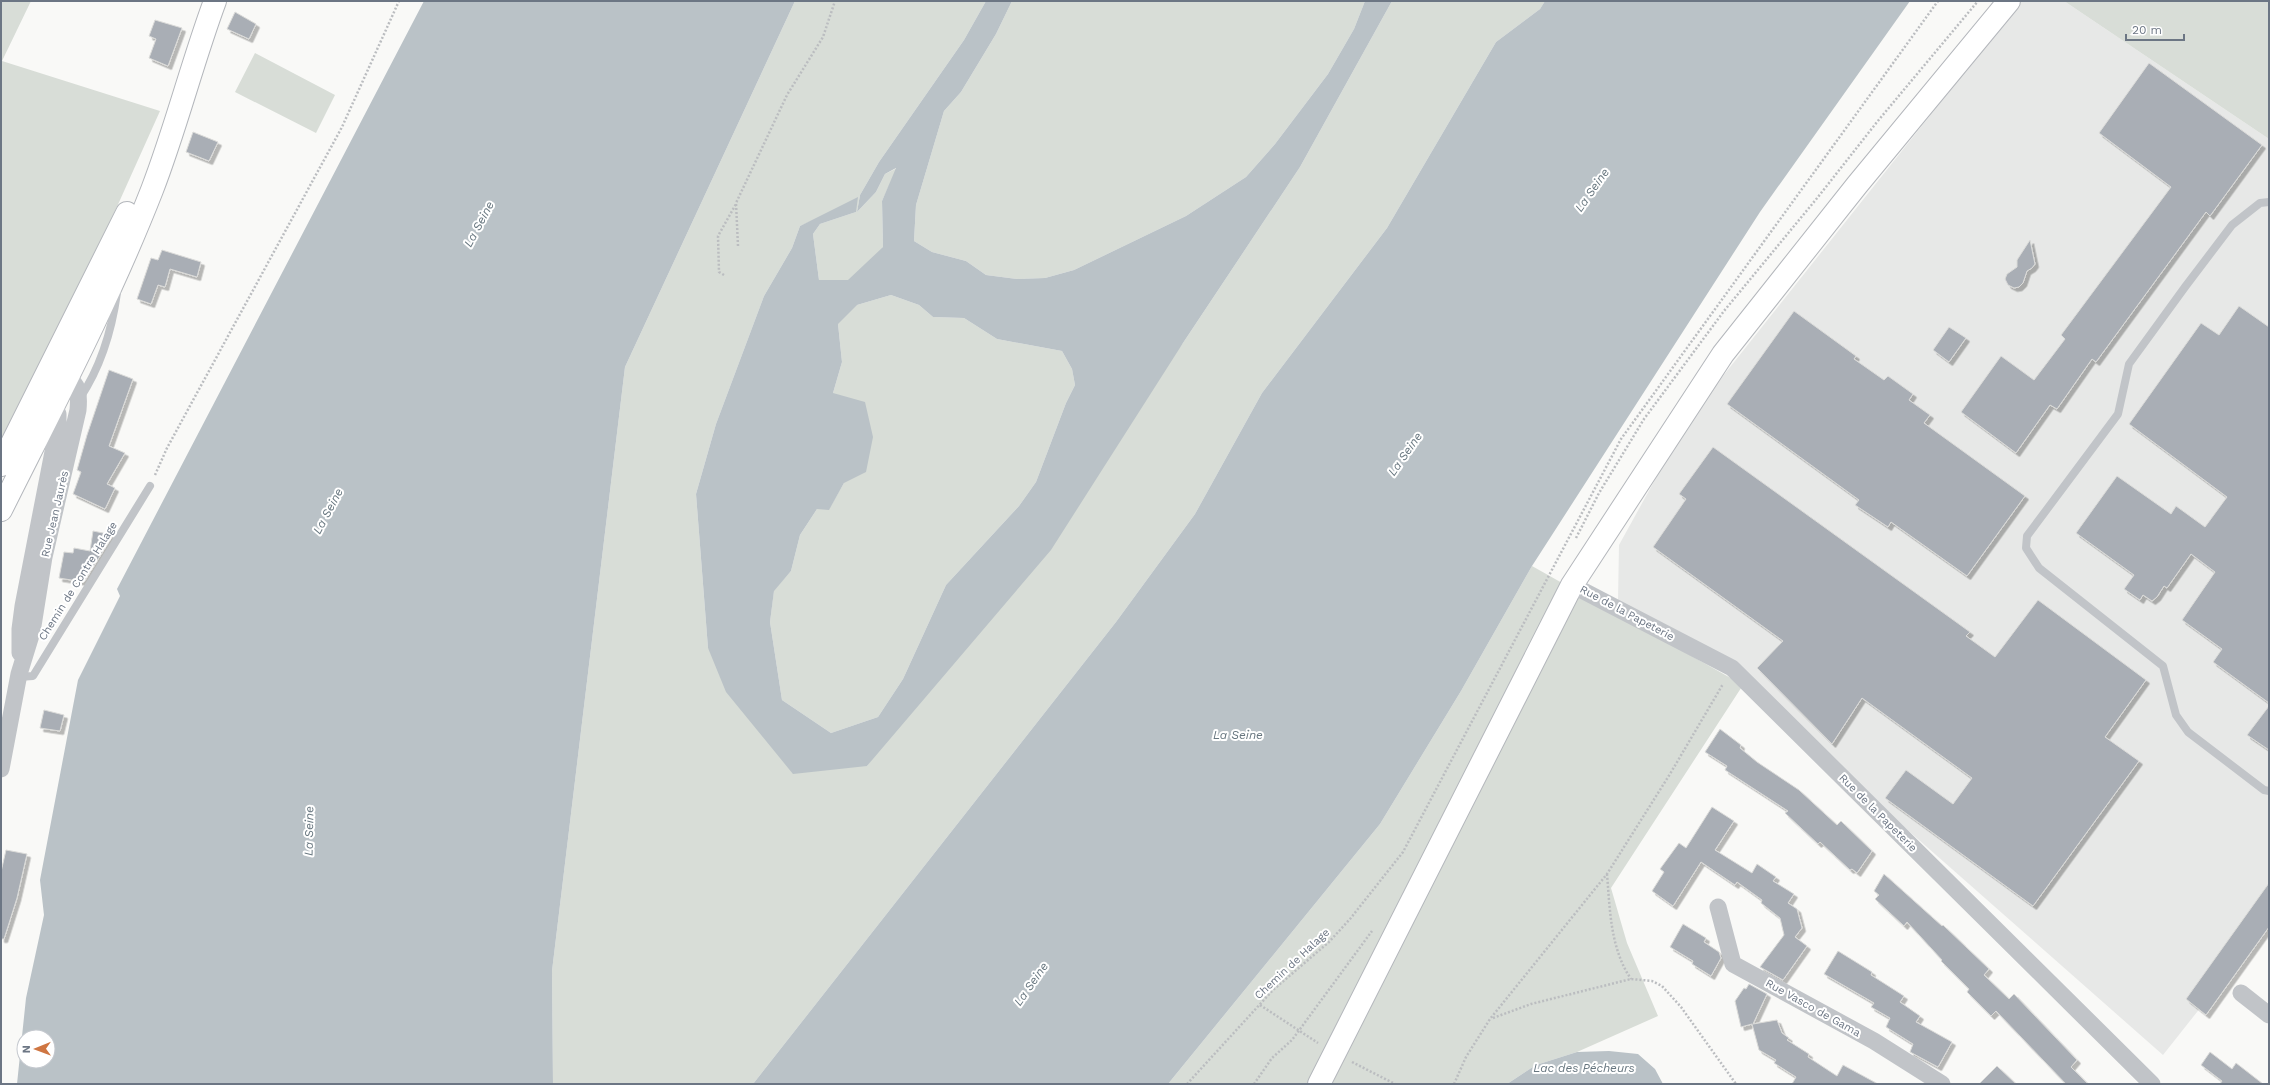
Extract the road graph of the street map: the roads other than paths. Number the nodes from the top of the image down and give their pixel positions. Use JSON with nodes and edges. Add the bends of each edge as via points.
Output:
{"nodes":[{"id":1,"x":215,"y":1,"type":"edge"},
{"id":2,"x":2009,"y":1,"type":"edge"},
{"id":3,"x":194,"y":58,"type":"junction"},
{"id":4,"x":2269,"y":202,"type":"edge"},
{"id":5,"x":113,"y":282,"type":"junction"},
{"id":6,"x":52,"y":376,"type":"junction"},
{"id":7,"x":79,"y":399,"type":"junction"},
{"id":8,"x":56,"y":412,"type":"junction"},
{"id":9,"x":76,"y":418,"type":"junction"},
{"id":10,"x":63,"y":442,"type":"junction"},
{"id":11,"x":34,"y":444,"type":"junction"},
{"id":12,"x":1,"y":465,"type":"edge"},
{"id":13,"x":150,"y":486,"type":"road end"},
{"id":14,"x":1,"y":510,"type":"edge"},
{"id":15,"x":1572,"y":584,"type":"junction"},
{"id":16,"x":19,"y":676,"type":"junction"},
{"id":17,"x":1,"y":769,"type":"edge"},
{"id":18,"x":2269,"y":791,"type":"edge"},
{"id":19,"x":1718,"y":907,"type":"dead end"},
{"id":20,"x":2241,"y":994,"type":"dead end"},
{"id":21,"x":2269,"y":1015,"type":"edge"},
{"id":22,"x":1319,"y":1084,"type":"edge"},
{"id":23,"x":1942,"y":1084,"type":"edge"},
{"id":24,"x":2152,"y":1084,"type":"edge"}],
"edges":[{"from":1,"to":3,"type":"main road"},
{"from":2,"to":15,"type":"main road","via":[[1862,179],[1723,354]]},
{"from":3,"to":5,"type":"main road","via":[[174,130]]},
{"from":3,"to":6,"type":"main road","via":[[121,227]]},
{"from":4,"to":18,"type":"lane","via":[[2260,203],[2232,225],[2128,364],[2118,414],[2027,536],[2026,548],[2038,568],[2163,666],[2176,715],[2188,732],[2264,790]]},
{"from":5,"to":6,"type":"main road"},
{"from":5,"to":7,"type":"lane","via":[[117,291],[114,314],[92,380]]},
{"from":6,"to":7,"type":"street","name":"Rue Jean Jaurès","via":[[76,384]]},
{"from":6,"to":8,"type":"main road"},
{"from":6,"to":12,"type":"main road"},
{"from":7,"to":9,"type":"street","name":"Rue Jean Jaurès"},
{"from":8,"to":9,"type":"street","via":[[70,423]]},
{"from":8,"to":10,"type":"street","name":"Rue Jean Jaurès"},
{"from":8,"to":11,"type":"main road"},
{"from":9,"to":10,"type":"street","name":"Rue Jean Jaurès"},
{"from":10,"to":11,"type":"street","via":[[43,440]]},
{"from":10,"to":16,"type":"street","name":"Rue Jean Jaurès","via":[[23,606]]},
{"from":11,"to":14,"type":"main road"},
{"from":13,"to":16,"type":"lane","name":"Chemin de Contre Halage","via":[[33,676]]},
{"from":15,"to":22,"type":"main road"},
{"from":15,"to":24,"type":"street","name":"Rue de la Papeterie","via":[[1732,668]]},
{"from":16,"to":17,"type":"street","name":"Rue Jean Jaurès"},
{"from":19,"to":23,"type":"street","name":"Rue Vasco de Gama","via":[[1733,964],[1874,1041]]},
{"from":20,"to":21,"type":"street"}]}
